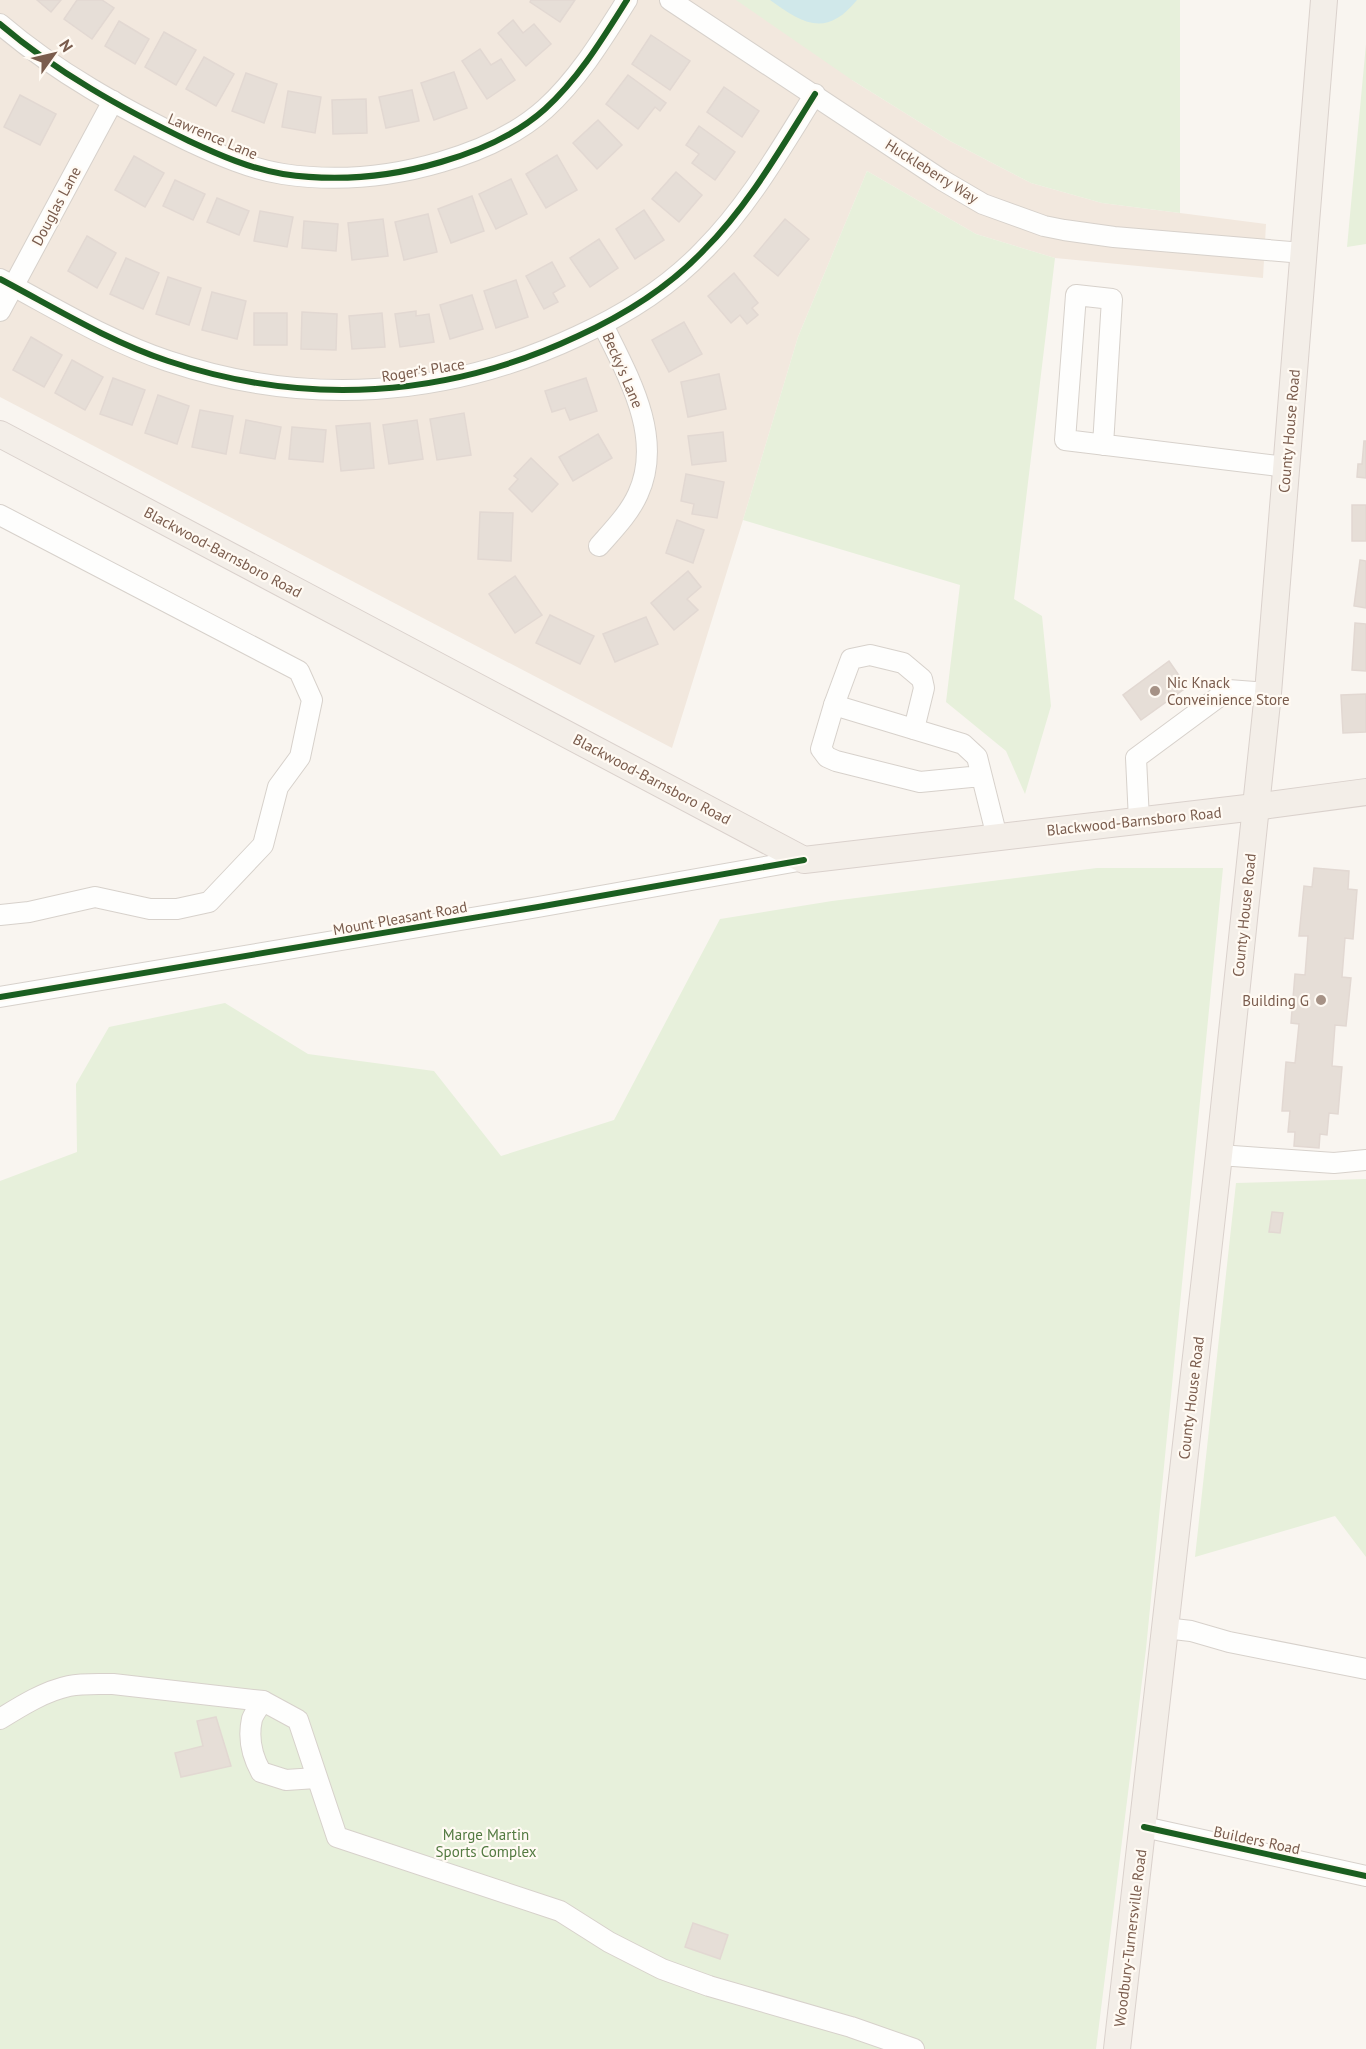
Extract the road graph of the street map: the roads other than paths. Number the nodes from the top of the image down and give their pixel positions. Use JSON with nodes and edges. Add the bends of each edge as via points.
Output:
{"nodes":[{"id":1,"x":627,"y":0,"type":"edge"},
{"id":2,"x":670,"y":0,"type":"edge"},
{"id":3,"x":1324,"y":0,"type":"edge"},
{"id":4,"x":0,"y":24,"type":"edge"},
{"id":5,"x":815,"y":94,"type":"junction"},
{"id":6,"x":113,"y":101,"type":"junction"},
{"id":7,"x":1303,"y":253,"type":"junction"},
{"id":8,"x":6,"y":283,"type":"edge"},
{"id":9,"x":0,"y":311,"type":"edge"},
{"id":10,"x":603,"y":325,"type":"junction"},
{"id":11,"x":0,"y":434,"type":"edge"},
{"id":12,"x":1103,"y":445,"type":"junction"},
{"id":13,"x":1286,"y":467,"type":"junction"},
{"id":14,"x":0,"y":516,"type":"edge"},
{"id":15,"x":599,"y":546,"type":"dead end"},
{"id":16,"x":1268,"y":693,"type":"junction"},
{"id":17,"x":834,"y":705,"type":"junction"},
{"id":18,"x":914,"y":729,"type":"junction"},
{"id":19,"x":981,"y":776,"type":"junction"},
{"id":20,"x":1366,"y":792,"type":"edge"},
{"id":21,"x":1256,"y":807,"type":"junction"},
{"id":22,"x":1139,"y":820,"type":"junction"},
{"id":23,"x":997,"y":837,"type":"junction"},
{"id":24,"x":804,"y":860,"type":"junction"},
{"id":25,"x":0,"y":915,"type":"edge"},
{"id":26,"x":0,"y":997,"type":"edge"},
{"id":27,"x":1219,"y":1155,"type":"junction"},
{"id":28,"x":1366,"y":1160,"type":"edge"},
{"id":29,"x":1165,"y":1628,"type":"junction"},
{"id":30,"x":1366,"y":1669,"type":"edge"},
{"id":31,"x":263,"y":1701,"type":"junction"},
{"id":32,"x":0,"y":1719,"type":"edge"},
{"id":33,"x":316,"y":1778,"type":"junction"},
{"id":34,"x":1143,"y":1827,"type":"junction"},
{"id":35,"x":1366,"y":1876,"type":"edge"},
{"id":36,"x":913,"y":2049,"type":"edge"},
{"id":37,"x":1117,"y":2049,"type":"edge"}],
"edges":[{"from":1,"to":6,"type":"street","name":"Lawrence Lane","via":[[577,75],[531,121],[472,152],[400,173],[334,177],[263,170],[220,155]]},
{"from":2,"to":5,"type":"street","name":"Huckleberry Way"},
{"from":3,"to":7,"type":"main road","name":"County House Road"},
{"from":4,"to":6,"type":"street","name":"Lawrence Lane"},
{"from":5,"to":7,"type":"street","name":"Huckleberry Way","via":[[962,192],[983,204],[1044,226],[1114,237]]},
{"from":5,"to":10,"type":"street","name":"Roger's Place","via":[[748,197],[716,238],[664,285]]},
{"from":6,"to":8,"type":"street","name":"Douglas Lane"},
{"from":7,"to":13,"type":"main road","name":"County House Road"},
{"from":8,"to":9,"type":"street","name":"Douglas Lane"},
{"from":8,"to":10,"type":"street","name":"Roger's Place","via":[[102,334],[166,360],[257,384],[307,389],[354,391],[459,378],[523,360]]},
{"from":10,"to":15,"type":"street","name":"Becky's Lane","via":[[637,397],[646,459],[637,496]]},
{"from":11,"to":24,"type":"main road","name":"Blackwood-Barnsboro Road"},
{"from":12,"to":12,"type":"street","via":[[1112,299],[1076,295],[1065,440]]},
{"from":12,"to":13,"type":"street"},
{"from":13,"to":16,"type":"main road","name":"County House Road"},
{"from":14,"to":25,"type":"street","via":[[299,671],[312,700],[300,757],[278,787],[263,845],[209,902],[177,909],[150,909],[95,897]]},
{"from":16,"to":21,"type":"main road","name":"County House Road"},
{"from":16,"to":22,"type":"street","via":[[1228,690],[1136,758]]},
{"from":17,"to":18,"type":"street"},
{"from":17,"to":18,"type":"street","via":[[851,659],[870,655],[903,663],[922,679],[924,688]]},
{"from":17,"to":19,"type":"street","via":[[821,749],[827,757],[920,782]]},
{"from":18,"to":19,"type":"street","via":[[963,744],[977,757]]},
{"from":19,"to":23,"type":"street"},
{"from":20,"to":21,"type":"main road","name":"Blackwood-Barnsboro Road"},
{"from":21,"to":22,"type":"main road","name":"Blackwood-Barnsboro Road"},
{"from":21,"to":27,"type":"main road","name":"County House Road"},
{"from":22,"to":23,"type":"main road","name":"Blackwood-Barnsboro Road"},
{"from":23,"to":24,"type":"main road","name":"Blackwood-Barnsboro Road"},
{"from":24,"to":26,"type":"street","name":"Mount Pleasant Road"},
{"from":27,"to":28,"type":"street","via":[[1334,1163]]},
{"from":27,"to":29,"type":"main road","name":"County House Road"},
{"from":29,"to":30,"type":"street"},
{"from":29,"to":34,"type":"main road","name":"County House Road"},
{"from":31,"to":32,"type":"street","via":[[92,1684],[69,1686]]},
{"from":31,"to":33,"type":"street","via":[[298,1720]]},
{"from":31,"to":33,"type":"street","via":[[252,1716],[251,1738],[254,1759],[261,1772],[286,1780]]},
{"from":33,"to":36,"type":"street","via":[[337,1837],[560,1911],[662,1969]]},
{"from":34,"to":35,"type":"street","name":"Builders Road"},
{"from":34,"to":37,"type":"main road","name":"Woodbury-Turnersville Road"}]}
